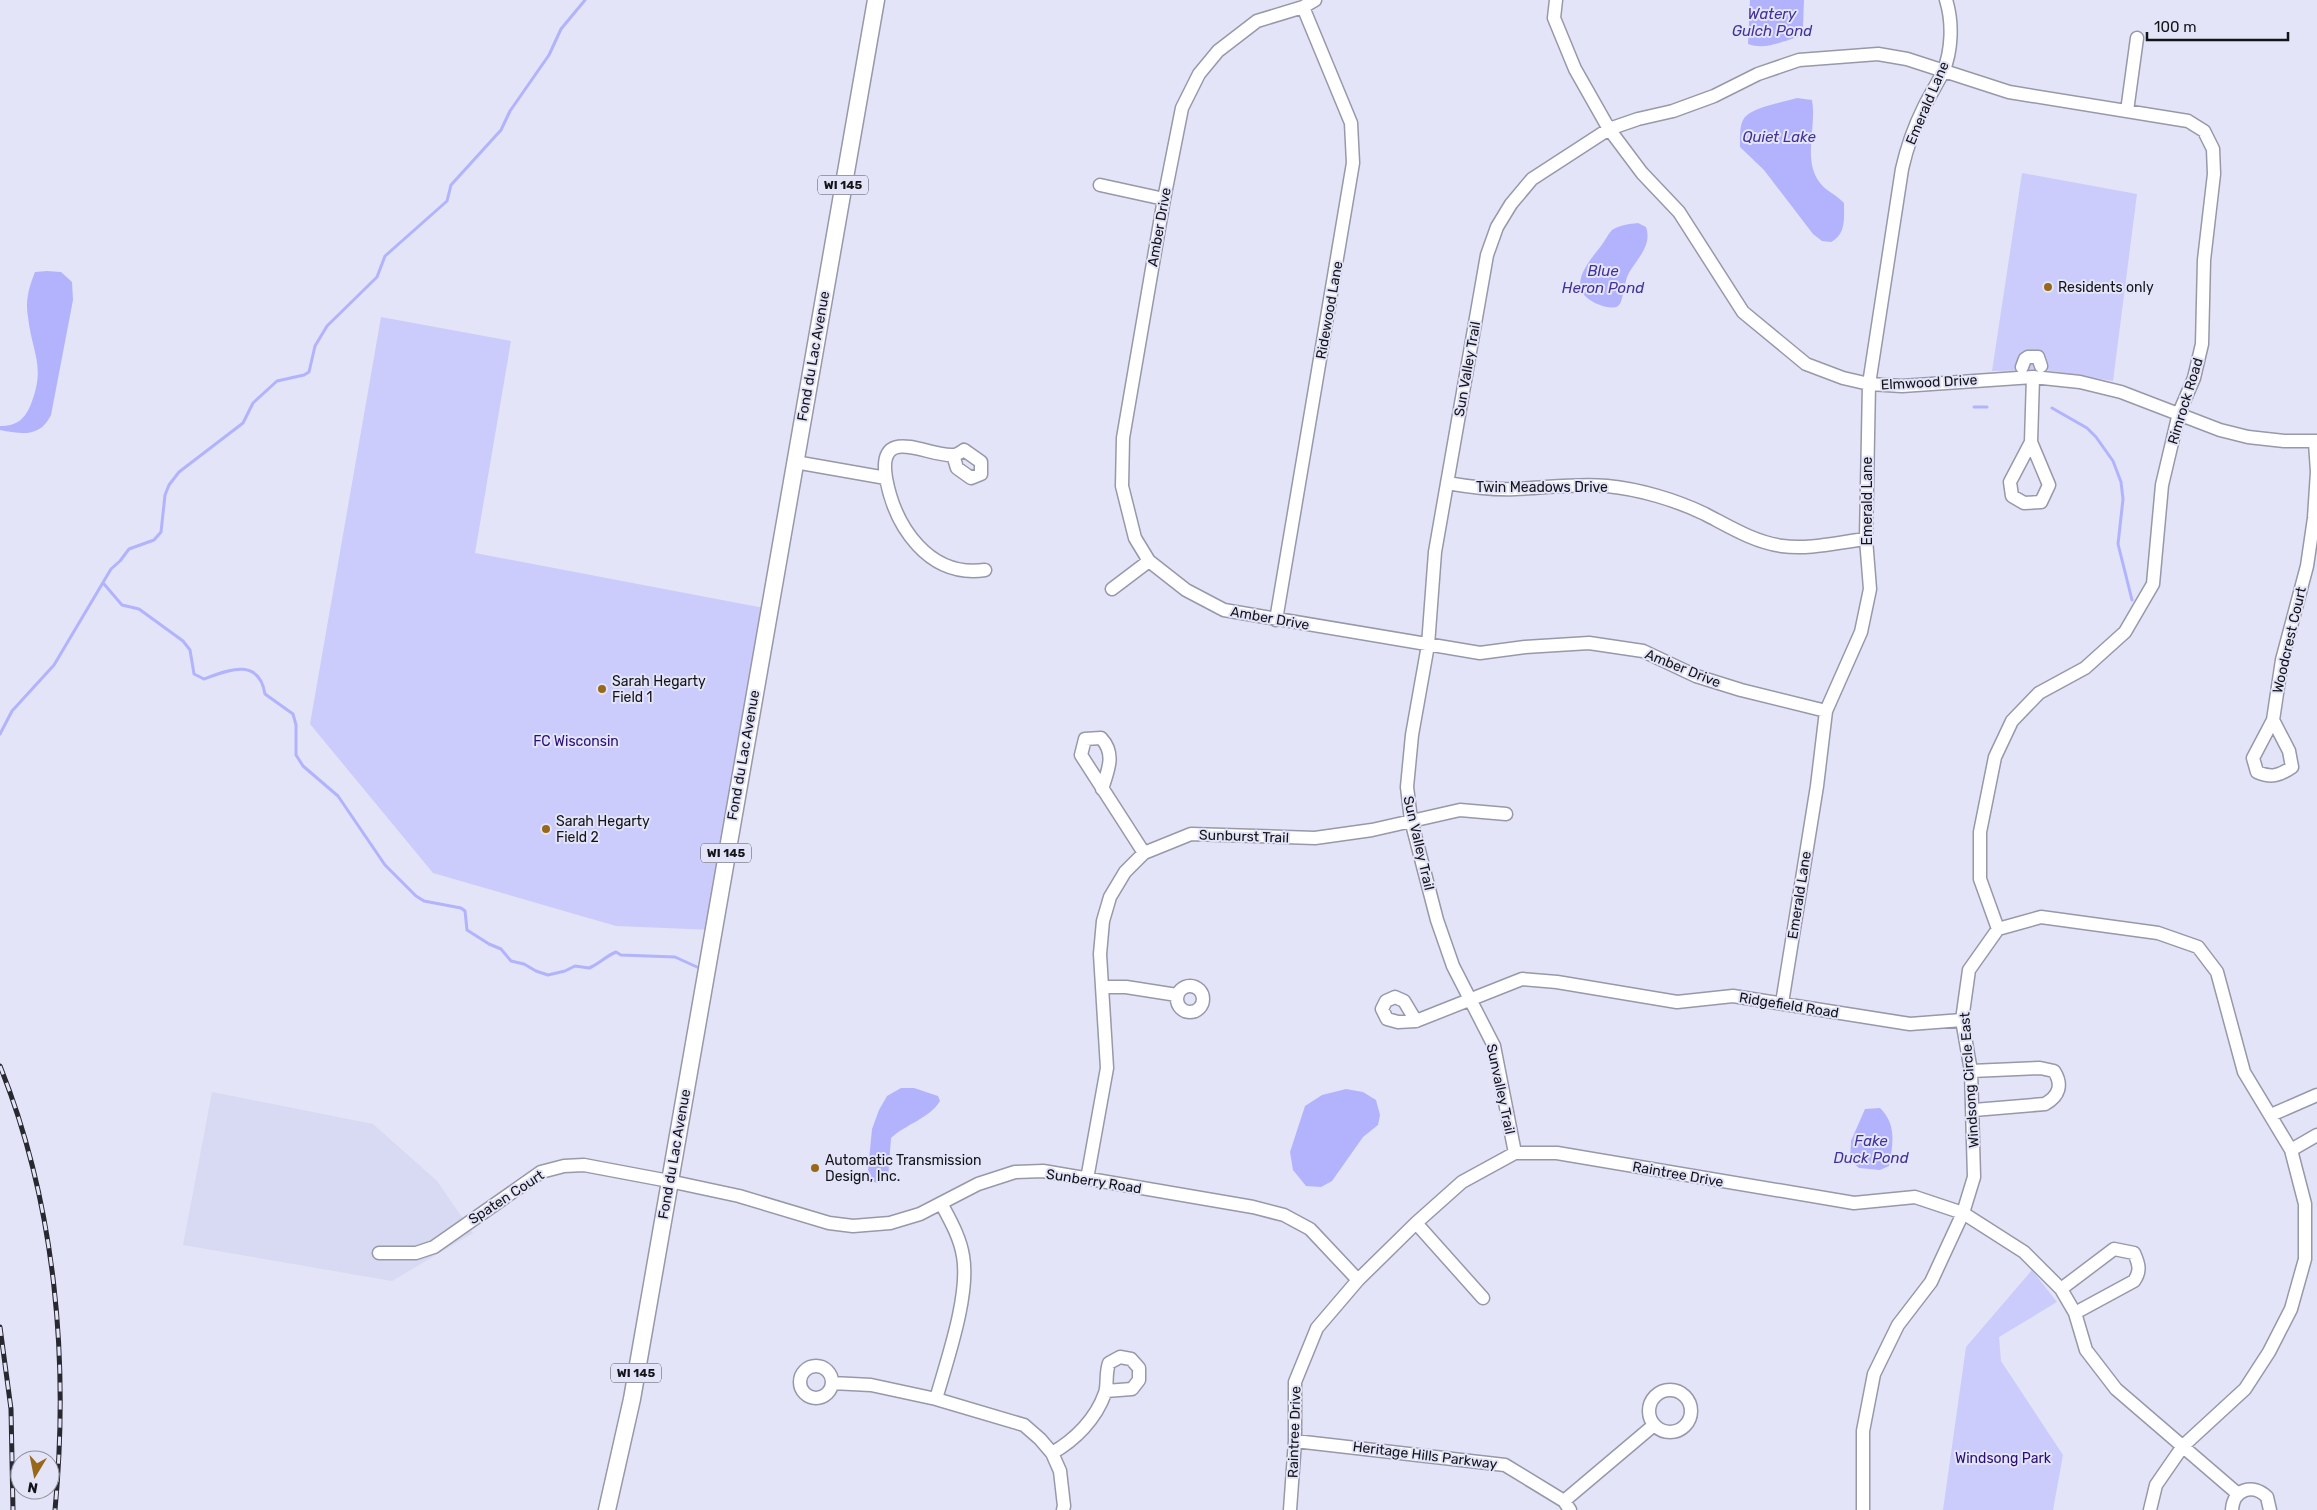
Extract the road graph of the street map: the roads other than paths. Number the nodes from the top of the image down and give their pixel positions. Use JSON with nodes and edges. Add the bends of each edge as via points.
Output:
{"nodes":[{"id":1,"x":876,"y":0,"type":"edge"},
{"id":2,"x":1315,"y":0,"type":"edge"},
{"id":3,"x":1556,"y":0,"type":"edge"},
{"id":4,"x":1946,"y":0,"type":"edge"},
{"id":5,"x":1303,"y":7,"type":"junction"},
{"id":6,"x":2138,"y":38,"type":"dead end"},
{"id":7,"x":1943,"y":71,"type":"junction"},
{"id":8,"x":2127,"y":111,"type":"junction"},
{"id":9,"x":1609,"y":129,"type":"junction"},
{"id":10,"x":1100,"y":185,"type":"dead end"},
{"id":11,"x":1164,"y":199,"type":"junction"},
{"id":12,"x":2041,"y":366,"type":"dead end"},
{"id":13,"x":2022,"y":367,"type":"dead end"},
{"id":14,"x":2033,"y":377,"type":"junction"},
{"id":15,"x":1869,"y":384,"type":"junction"},
{"id":16,"x":2179,"y":413,"type":"junction"},
{"id":17,"x":2316,"y":441,"type":"edge"},
{"id":18,"x":2031,"y":442,"type":"dead end"},
{"id":19,"x":954,"y":455,"type":"dead end"},
{"id":20,"x":795,"y":462,"type":"junction"},
{"id":21,"x":886,"y":478,"type":"junction"},
{"id":22,"x":1447,"y":483,"type":"junction"},
{"id":23,"x":1866,"y":539,"type":"junction"},
{"id":24,"x":1149,"y":561,"type":"junction"},
{"id":25,"x":2312,"y":567,"type":"edge"},
{"id":26,"x":985,"y":570,"type":"dead end"},
{"id":27,"x":1112,"y":589,"type":"dead end"},
{"id":28,"x":1276,"y":620,"type":"junction"},
{"id":29,"x":1428,"y":645,"type":"junction"},
{"id":30,"x":1826,"y":711,"type":"junction"},
{"id":31,"x":2273,"y":720,"type":"dead end"},
{"id":32,"x":1102,"y":789,"type":"dead end"},
{"id":33,"x":1506,"y":814,"type":"dead end"},
{"id":34,"x":1411,"y":820,"type":"junction"},
{"id":35,"x":1144,"y":853,"type":"junction"},
{"id":36,"x":1998,"y":929,"type":"junction"},
{"id":37,"x":1102,"y":987,"type":"junction"},
{"id":38,"x":1177,"y":995,"type":"dead end"},
{"id":39,"x":1470,"y":1000,"type":"junction"},
{"id":40,"x":1782,"y":1003,"type":"junction"},
{"id":41,"x":1962,"y":1020,"type":"junction"},
{"id":42,"x":1416,"y":1021,"type":"dead end"},
{"id":43,"x":1971,"y":1071,"type":"junction"},
{"id":44,"x":2317,"y":1095,"type":"edge"},
{"id":45,"x":1974,"y":1110,"type":"junction"},
{"id":46,"x":2271,"y":1115,"type":"junction"},
{"id":47,"x":2317,"y":1135,"type":"edge"},
{"id":48,"x":2291,"y":1150,"type":"junction"},
{"id":49,"x":1515,"y":1153,"type":"junction"},
{"id":50,"x":1087,"y":1179,"type":"junction"},
{"id":51,"x":669,"y":1181,"type":"junction"},
{"id":52,"x":941,"y":1203,"type":"junction"},
{"id":53,"x":1963,"y":1213,"type":"junction"},
{"id":54,"x":1416,"y":1223,"type":"junction"},
{"id":55,"x":379,"y":1253,"type":"dead end"},
{"id":56,"x":1358,"y":1280,"type":"junction"},
{"id":57,"x":2061,"y":1289,"type":"junction"},
{"id":58,"x":1483,"y":1298,"type":"dead end"},
{"id":59,"x":2075,"y":1314,"type":"junction"},
{"id":60,"x":832,"y":1382,"type":"dead end"},
{"id":61,"x":1106,"y":1391,"type":"dead end"},
{"id":62,"x":936,"y":1399,"type":"junction"},
{"id":63,"x":1654,"y":1425,"type":"dead end"},
{"id":64,"x":1295,"y":1441,"type":"junction"},
{"id":65,"x":2183,"y":1446,"type":"junction"},
{"id":66,"x":1052,"y":1453,"type":"junction"},
{"id":67,"x":2238,"y":1494,"type":"junction"},
{"id":68,"x":1567,"y":1506,"type":"edge"},
{"id":69,"x":607,"y":1510,"type":"edge"},
{"id":70,"x":1063,"y":1510,"type":"edge"},
{"id":71,"x":1290,"y":1510,"type":"edge"},
{"id":72,"x":1863,"y":1510,"type":"edge"},
{"id":73,"x":2150,"y":1510,"type":"edge"},
{"id":74,"x":2232,"y":1510,"type":"edge"},
{"id":75,"x":2270,"y":1510,"type":"edge"}],
"edges":[{"from":1,"to":20,"type":"main road","name":"Fond du Lac Avenue","number":"WI 145"},
{"from":2,"to":5,"type":"street","name":"Amber Drive"},
{"from":3,"to":9,"type":"street","name":"Elmwood Drive","via":[[1554,18],[1575,70]]},
{"from":4,"to":7,"type":"street","name":"Emerald Lane","via":[[1951,39]]},
{"from":5,"to":11,"type":"street","name":"Amber Drive","via":[[1257,21],[1218,51],[1199,74],[1182,108]]},
{"from":5,"to":28,"type":"street","name":"Ridewood Lane","via":[[1350,123],[1353,163]]},
{"from":6,"to":8,"type":"street"},
{"from":7,"to":8,"type":"street","name":"Rimrock Road","via":[[2009,92]]},
{"from":7,"to":9,"type":"street","name":"Sun Valley Trail","via":[[1907,59],[1878,54],[1799,60],[1673,111],[1638,118]]},
{"from":7,"to":15,"type":"street","name":"Emerald Lane","via":[[1908,144],[1902,169]]},
{"from":8,"to":16,"type":"street","name":"Rimrock Road","via":[[2188,121],[2204,131],[2213,149],[2214,174],[2204,260],[2202,344],[2194,378]]},
{"from":9,"to":15,"type":"street","name":"Elmwood Drive","via":[[1642,173],[1679,212],[1743,312],[1806,364]]},
{"from":9,"to":22,"type":"street","name":"Sun Valley Trail","via":[[1532,179],[1496,227],[1487,255]]},
{"from":10,"to":11,"type":"street"},
{"from":11,"to":24,"type":"street","name":"Amber Drive","via":[[1122,438],[1122,486],[1135,538]]},
{"from":12,"to":13,"type":"street","via":[[2038,357],[2033,356],[2025,359]]},
{"from":14,"to":15,"type":"street","name":"Elmwood Drive","via":[[1902,386]]},
{"from":14,"to":16,"type":"street","name":"Elmwood Drive","via":[[2121,392]]},
{"from":14,"to":18,"type":"street"},
{"from":15,"to":23,"type":"street","name":"Emerald Lane"},
{"from":16,"to":17,"type":"street","name":"Elmwood Drive","via":[[2220,430],[2248,437]]},
{"from":16,"to":36,"type":"street","name":"Rimrock Road","via":[[2162,486],[2153,584],[2125,632],[2086,668],[2039,693],[2012,721],[1995,757],[1980,832],[1980,879]]},
{"from":17,"to":25,"type":"street","name":"Woodcrest Court"},
{"from":19,"to":21,"type":"street","via":[[910,446],[897,447],[886,459]]},
{"from":20,"to":21,"type":"street"},
{"from":20,"to":51,"type":"main road","name":"Fond du Lac Avenue","number":"WI 145"},
{"from":21,"to":26,"type":"street","via":[[898,520],[914,542],[934,558],[956,569]]},
{"from":22,"to":23,"type":"street","name":"Twin Meadows Drive","via":[[1477,489],[1607,486],[1672,501],[1733,530],[1781,546],[1801,548]]},
{"from":22,"to":29,"type":"street","name":"Sun Valley Trail","via":[[1435,552]]},
{"from":23,"to":30,"type":"street","name":"Emerald Lane","via":[[1870,589],[1861,632]]},
{"from":24,"to":27,"type":"street"},
{"from":24,"to":28,"type":"street","name":"Amber Drive","via":[[1186,590],[1224,610]]},
{"from":25,"to":31,"type":"street","name":"Woodcrest Court","via":[[2282,660]]},
{"from":28,"to":29,"type":"street","name":"Amber Drive"},
{"from":29,"to":30,"type":"street","name":"Amber Drive","via":[[1480,653],[1589,643],[1643,651],[1696,676]]},
{"from":29,"to":34,"type":"street","name":"Sun Valley Trail","via":[[1408,770]]},
{"from":30,"to":40,"type":"street","name":"Emerald Lane"},
{"from":32,"to":35,"type":"street"},
{"from":33,"to":34,"type":"street","name":"Sunburst Trail","via":[[1460,810]]},
{"from":34,"to":35,"type":"street","name":"Sunburst Trail","via":[[1372,830],[1315,838],[1191,834]]},
{"from":34,"to":39,"type":"street","name":"Sun Valley Trail","via":[[1452,966]]},
{"from":35,"to":37,"type":"street","name":"Sunburst Trail","via":[[1125,872],[1110,897],[1102,921]]},
{"from":36,"to":41,"type":"street","name":"Windsong Circle East","via":[[1969,970]]},
{"from":36,"to":46,"type":"street","via":[[2041,917],[2158,934],[2198,946],[2217,972],[2244,1072]]},
{"from":37,"to":38,"type":"street","via":[[1126,987]]},
{"from":37,"to":50,"type":"street","name":"Sunburst Trail","via":[[1107,1068]]},
{"from":39,"to":40,"type":"street","name":"Ridgefield Road","via":[[1522,979],[1677,1002],[1733,996]]},
{"from":39,"to":42,"type":"street","name":"Ridgefield Road"},
{"from":39,"to":49,"type":"street","name":"Sunvalley Trail","via":[[1494,1046]]},
{"from":40,"to":41,"type":"street","name":"Ridgefield Road","via":[[1910,1024]]},
{"from":41,"to":43,"type":"street","name":"Windsong Circle East"},
{"from":43,"to":45,"type":"street","name":"Windsong Circle East"},
{"from":43,"to":45,"type":"street","via":[[2040,1068],[2054,1071],[2059,1079],[2055,1099],[2045,1104]]},
{"from":44,"to":46,"type":"street"},
{"from":45,"to":53,"type":"street","name":"Windsong Circle East","via":[[1974,1177]]},
{"from":46,"to":48,"type":"street"},
{"from":47,"to":48,"type":"street"},
{"from":48,"to":65,"type":"street","via":[[2305,1204],[2305,1259],[2291,1308],[2269,1352],[2245,1389]]},
{"from":49,"to":53,"type":"street","name":"Raintree Drive","via":[[1557,1153],[1854,1204],[1915,1197]]},
{"from":49,"to":54,"type":"street","name":"Raintree Drive","via":[[1462,1182]]},
{"from":50,"to":52,"type":"street","name":"Sunberry Road","via":[[1043,1172],[1015,1172],[978,1184]]},
{"from":50,"to":56,"type":"street","name":"Sunberry Road","via":[[1284,1215],[1310,1230]]},
{"from":51,"to":52,"type":"street","name":"Sunberry Road","via":[[739,1196],[829,1223],[853,1226],[890,1223],[920,1214]]},
{"from":51,"to":55,"type":"street","name":"Spaten Court","via":[[584,1165],[553,1168],[541,1172],[434,1247],[416,1253]]},
{"from":51,"to":69,"type":"main road","name":"Fond du Lac Avenue","number":"WI 145","via":[[632,1399]]},
{"from":52,"to":62,"type":"street","via":[[955,1229],[963,1257],[962,1290]]},
{"from":53,"to":57,"type":"street","name":"Raintree Drive","via":[[2024,1252]]},
{"from":53,"to":72,"type":"street","name":"Windsong Circle East","via":[[1931,1282],[1898,1325],[1874,1374],[1863,1431]]},
{"from":54,"to":56,"type":"street","name":"Raintree Drive"},
{"from":54,"to":58,"type":"street"},
{"from":56,"to":64,"type":"street","name":"Raintree Drive","via":[[1318,1328],[1295,1382]]},
{"from":57,"to":59,"type":"street","name":"Raintree Drive"},
{"from":57,"to":59,"type":"street","via":[[2114,1249],[2134,1253],[2139,1263],[2139,1274],[2134,1281]]},
{"from":59,"to":65,"type":"street","name":"Raintree Drive","via":[[2086,1350],[2116,1388]]},
{"from":60,"to":62,"type":"street","via":[[871,1385]]},
{"from":61,"to":66,"type":"street","via":[[1084,1428]]},
{"from":62,"to":66,"type":"street","via":[[1024,1425]]},
{"from":63,"to":68,"type":"street"},
{"from":64,"to":68,"type":"street","name":"Heritage Hills Parkway","via":[[1505,1465]]},
{"from":64,"to":71,"type":"street","name":"Raintree Drive"},
{"from":65,"to":67,"type":"street","name":"Raintree Drive"},
{"from":65,"to":73,"type":"street","via":[[2156,1486]]},
{"from":66,"to":70,"type":"street","via":[[1060,1471]]},
{"from":67,"to":74,"type":"street"},
{"from":67,"to":75,"type":"street","via":[[2243,1490],[2256,1490],[2267,1497]]}]}
